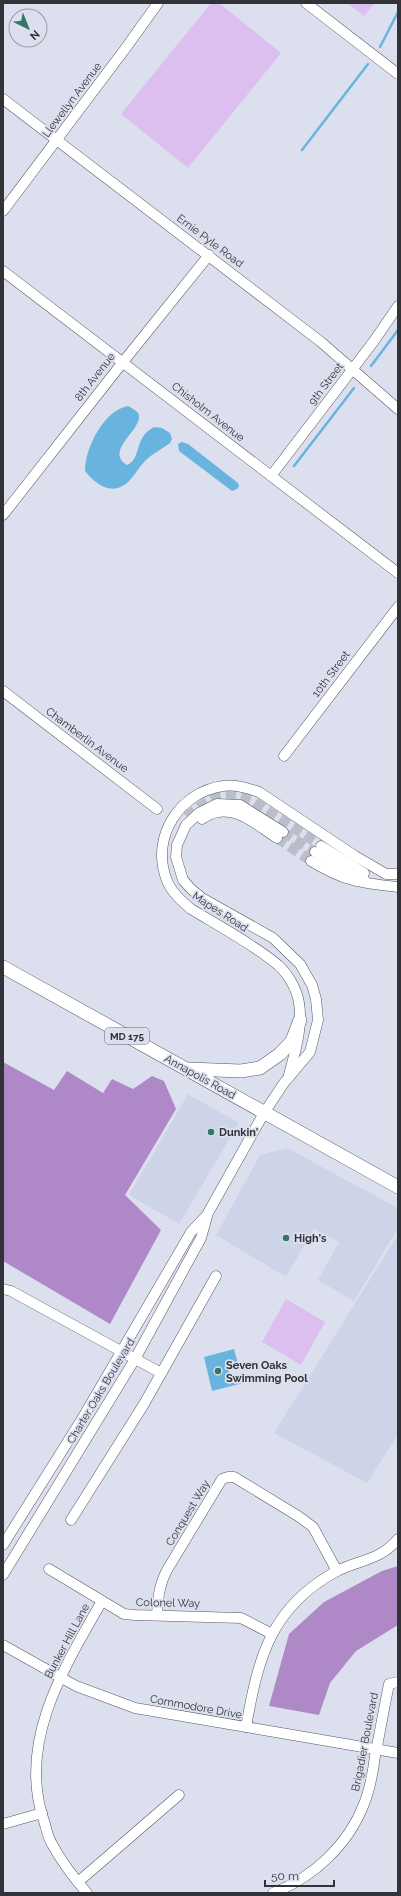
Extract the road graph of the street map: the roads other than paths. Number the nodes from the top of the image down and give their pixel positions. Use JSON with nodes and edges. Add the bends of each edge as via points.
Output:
{"nodes":[{"id":1,"x":158,"y":3,"type":"edge"},
{"id":2,"x":306,"y":3,"type":"edge"},
{"id":3,"x":398,"y":74,"type":"edge"},
{"id":4,"x":3,"y":99,"type":"edge"},
{"id":5,"x":57,"y":140,"type":"junction"},
{"id":6,"x":3,"y":211,"type":"edge"},
{"id":7,"x":209,"y":255,"type":"junction"},
{"id":8,"x":3,"y":271,"type":"edge"},
{"id":9,"x":398,"y":306,"type":"edge"},
{"id":10,"x":123,"y":362,"type":"junction"},
{"id":11,"x":353,"y":369,"type":"junction"},
{"id":12,"x":398,"y":409,"type":"edge"},
{"id":13,"x":271,"y":476,"type":"junction"},
{"id":14,"x":3,"y":515,"type":"edge"},
{"id":15,"x":398,"y":573,"type":"edge"},
{"id":16,"x":398,"y":607,"type":"edge"},
{"id":17,"x":3,"y":691,"type":"edge"},
{"id":18,"x":284,"y":756,"type":"dead end"},
{"id":19,"x":157,"y":808,"type":"dead end"},
{"id":20,"x":280,"y":835,"type":"tunnel mouth"},
{"id":21,"x":398,"y":874,"type":"edge"},
{"id":22,"x":377,"y":884,"type":"junction"},
{"id":23,"x":398,"y":887,"type":"edge"},
{"id":24,"x":3,"y":967,"type":"edge"},
{"id":25,"x":300,"y":1020,"type":"junction"},
{"id":26,"x":186,"y":1069,"type":"junction"},
{"id":27,"x":288,"y":1080,"type":"junction"},
{"id":28,"x":264,"y":1113,"type":"junction"},
{"id":29,"x":398,"y":1187,"type":"edge"},
{"id":30,"x":208,"y":1213,"type":"junction"},
{"id":31,"x":216,"y":1276,"type":"dead end"},
{"id":32,"x":3,"y":1289,"type":"edge"},
{"id":33,"x":122,"y":1352,"type":"junction"},
{"id":34,"x":135,"y":1359,"type":"junction"},
{"id":35,"x":161,"y":1373,"type":"junction"},
{"id":36,"x":71,"y":1520,"type":"dead end"},
{"id":37,"x":398,"y":1539,"type":"edge"},
{"id":38,"x":3,"y":1545,"type":"edge"},
{"id":39,"x":49,"y":1568,"type":"dead end"},
{"id":40,"x":337,"y":1571,"type":"junction"},
{"id":41,"x":3,"y":1574,"type":"edge"},
{"id":42,"x":102,"y":1601,"type":"junction"},
{"id":43,"x":157,"y":1616,"type":"junction"},
{"id":44,"x":272,"y":1634,"type":"junction"},
{"id":45,"x":3,"y":1645,"type":"edge"},
{"id":46,"x":60,"y":1677,"type":"junction"},
{"id":47,"x":398,"y":1682,"type":"edge"},
{"id":48,"x":246,"y":1727,"type":"junction"},
{"id":49,"x":377,"y":1750,"type":"junction"},
{"id":50,"x":398,"y":1754,"type":"edge"},
{"id":51,"x":179,"y":1795,"type":"dead end"},
{"id":52,"x":42,"y":1813,"type":"junction"},
{"id":53,"x":3,"y":1824,"type":"edge"},
{"id":54,"x":78,"y":1882,"type":"junction"},
{"id":55,"x":88,"y":1893,"type":"edge"},
{"id":56,"x":273,"y":1893,"type":"edge"}],
"edges":[{"from":1,"to":5,"type":"street","name":"Llewellyn Avenue"},
{"from":2,"to":3,"type":"street"},
{"from":4,"to":5,"type":"street","name":"Ernie Pyle Road"},
{"from":5,"to":6,"type":"street","name":"Llewellyn Avenue"},
{"from":5,"to":7,"type":"street","name":"Ernie Pyle Road"},
{"from":7,"to":10,"type":"street","name":"8th Avenue"},
{"from":7,"to":11,"type":"street","name":"Ernie Pyle Road"},
{"from":8,"to":10,"type":"street","name":"Chisholm Avenue"},
{"from":9,"to":11,"type":"street","name":"9th Street"},
{"from":10,"to":13,"type":"street","name":"Chisholm Avenue"},
{"from":10,"to":14,"type":"street","name":"8th Avenue"},
{"from":11,"to":12,"type":"street","name":"Ernie Pyle Road"},
{"from":11,"to":13,"type":"street","name":"9th Street"},
{"from":13,"to":15,"type":"street","name":"Chisholm Avenue"},
{"from":16,"to":18,"type":"street","name":"10th Street"},
{"from":17,"to":19,"type":"street","name":"Chamberlin Avenue"},
{"from":20,"to":27,"type":"street","name":"Mapes Road","via":[[237,812],[225,810],[186,825],[177,844],[176,856],[183,880],[191,889],[202,898],[273,938],[300,964],[312,985],[318,1020],[315,1035],[310,1052]]},
{"from":21,"to":25,"type":"street","name":"Mapes Road","via":[[386,874],[259,792],[244,787],[224,786],[208,790],[179,809],[169,823],[161,847],[166,879],[172,889],[191,909],[279,966],[295,989]]},
{"from":22,"to":22,"type":"street","via":[[365,884],[332,874],[316,853],[364,873]]},
{"from":22,"to":23,"type":"street"},
{"from":24,"to":26,"type":"main road","name":"Annapolis Road","number":"MD 175"},
{"from":25,"to":26,"type":"main road","via":[[292,1041],[280,1054],[260,1068],[242,1071]]},
{"from":25,"to":27,"type":"street","name":"Mapes Road","via":[[298,1042]]},
{"from":26,"to":28,"type":"main road","name":"Annapolis Road","number":"MD 175"},
{"from":27,"to":28,"type":"street","name":"Mapes Road"},
{"from":28,"to":29,"type":"main road","name":"Annapolis Road","number":"MD 175"},
{"from":28,"to":30,"type":"street","name":"Charter Oaks Boulevard"},
{"from":30,"to":33,"type":"street","name":"Charter Oaks Boulevard","via":[[191,1232]]},
{"from":30,"to":34,"type":"street","name":"Charter Oaks Boulevard","via":[[201,1238]]},
{"from":31,"to":35,"type":"street"},
{"from":32,"to":33,"type":"street","via":[[12,1291]]},
{"from":33,"to":34,"type":"street"},
{"from":33,"to":38,"type":"street","name":"Charter Oaks Boulevard"},
{"from":34,"to":35,"type":"street"},
{"from":34,"to":41,"type":"street","name":"Charter Oaks Boulevard"},
{"from":35,"to":36,"type":"street"},
{"from":37,"to":40,"type":"street","via":[[379,1556]]},
{"from":39,"to":42,"type":"street","name":"Colonel Way"},
{"from":40,"to":43,"type":"street","name":"Conquest Way","via":[[313,1527],[234,1477],[228,1477],[222,1479],[167,1570],[158,1595]]},
{"from":40,"to":44,"type":"street","via":[[294,1604]]},
{"from":42,"to":43,"type":"street","name":"Colonel Way","via":[[124,1614]]},
{"from":42,"to":46,"type":"street","name":"Bunker Hill Lane"},
{"from":43,"to":44,"type":"street","name":"Colonel Way","via":[[241,1618]]},
{"from":44,"to":48,"type":"street","via":[[257,1670]]},
{"from":45,"to":46,"type":"street","name":"Commodore Drive"},
{"from":46,"to":48,"type":"street","name":"Commodore Drive","via":[[95,1694],[135,1708]]},
{"from":46,"to":52,"type":"street","name":"Bunker Hill Lane","via":[[43,1723],[38,1749],[36,1773]]},
{"from":47,"to":49,"type":"street","name":"Brigadier Boulevard","via":[[389,1684]]},
{"from":48,"to":49,"type":"street","name":"Commodore Drive"},
{"from":49,"to":50,"type":"street","name":"Commodore Drive"},
{"from":49,"to":56,"type":"street","name":"Brigadier Boulevard","via":[[365,1803],[348,1834],[318,1867],[300,1880]]},
{"from":51,"to":54,"type":"street"},
{"from":52,"to":53,"type":"street"},
{"from":52,"to":54,"type":"street","name":"Bunker Hill Lane","via":[[51,1843]]},
{"from":54,"to":55,"type":"street","name":"Bunker Hill Lane"}]}
